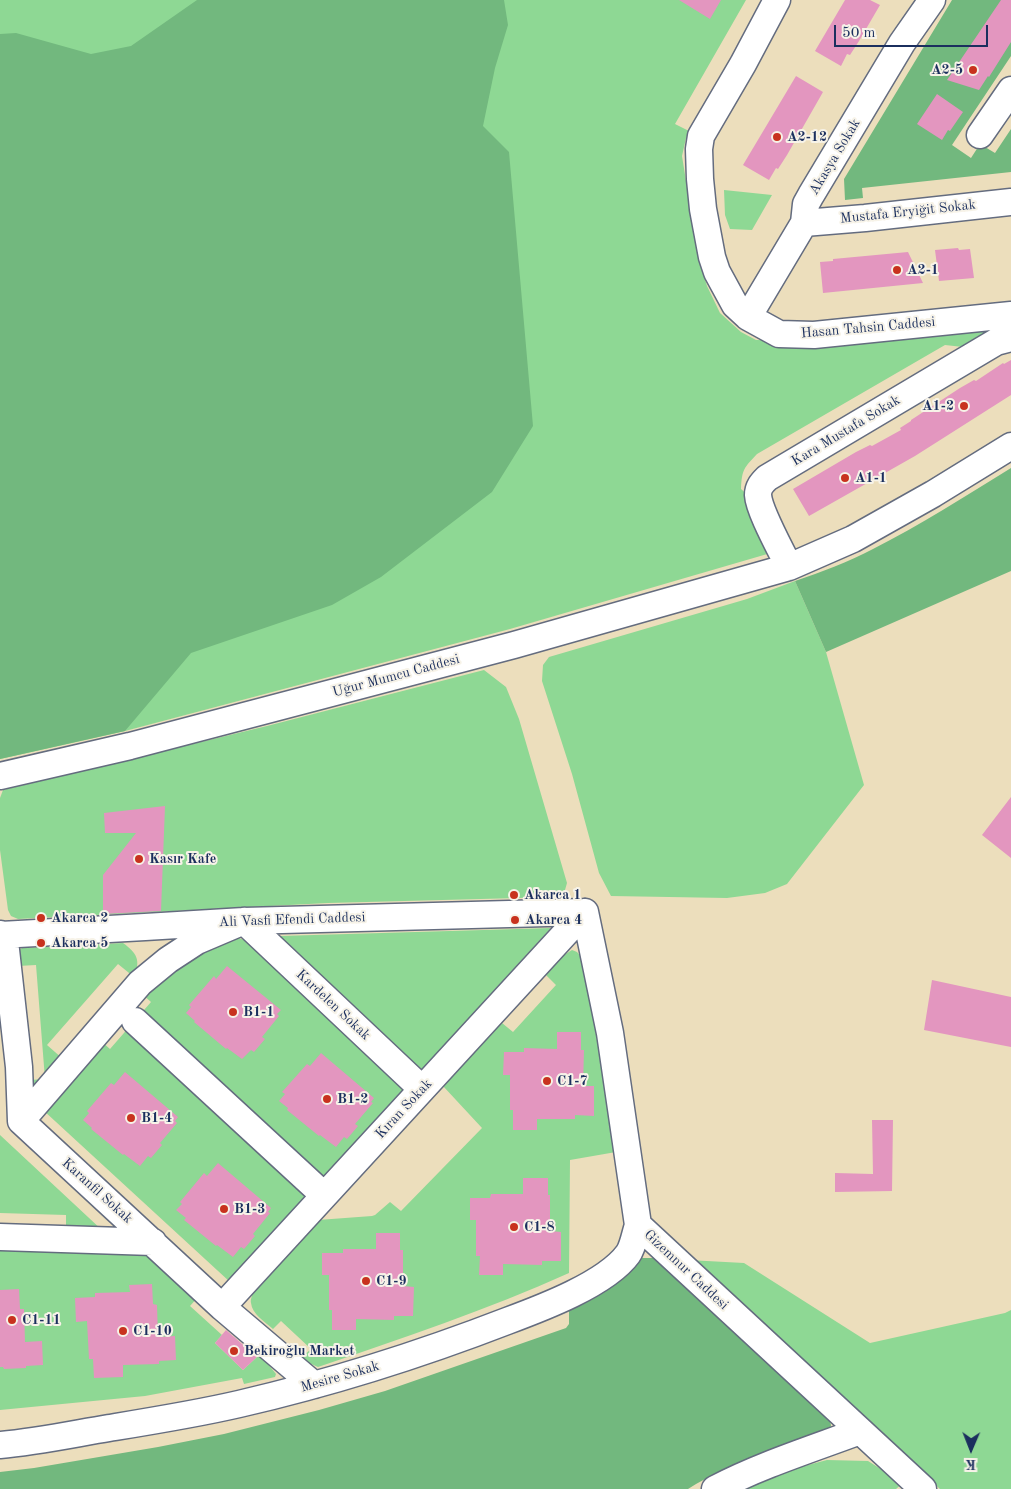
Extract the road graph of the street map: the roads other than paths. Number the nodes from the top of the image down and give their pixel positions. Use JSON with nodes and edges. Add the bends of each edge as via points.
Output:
{"nodes":[{"id":1,"x":777,"y":0,"type":"edge"},
{"id":2,"x":932,"y":0,"type":"edge"},
{"id":3,"x":1011,"y":90,"type":"edge"},
{"id":4,"x":980,"y":135,"type":"dead end"},
{"id":5,"x":1011,"y":202,"type":"edge"},
{"id":6,"x":804,"y":223,"type":"junction"},
{"id":7,"x":1011,"y":315,"type":"edge"},
{"id":8,"x":748,"y":317,"type":"junction"},
{"id":9,"x":1011,"y":338,"type":"edge"},
{"id":10,"x":1011,"y":446,"type":"edge"},
{"id":11,"x":788,"y":567,"type":"junction"},
{"id":12,"x":0,"y":776,"type":"edge"},
{"id":13,"x":585,"y":912,"type":"junction"},
{"id":14,"x":244,"y":921,"type":"junction"},
{"id":15,"x":145,"y":927,"type":"junction"},
{"id":16,"x":0,"y":935,"type":"edge"},
{"id":17,"x":140,"y":982,"type":"junction"},
{"id":18,"x":134,"y":1021,"type":"dead end"},
{"id":19,"x":10,"y":1076,"type":"edge"},
{"id":20,"x":422,"y":1089,"type":"junction"},
{"id":21,"x":21,"y":1121,"type":"junction"},
{"id":22,"x":315,"y":1187,"type":"dead end"},
{"id":23,"x":638,"y":1225,"type":"junction"},
{"id":24,"x":0,"y":1238,"type":"edge"},
{"id":25,"x":153,"y":1242,"type":"junction"},
{"id":26,"x":222,"y":1307,"type":"junction"},
{"id":27,"x":314,"y":1385,"type":"junction"},
{"id":28,"x":860,"y":1431,"type":"junction"},
{"id":29,"x":0,"y":1445,"type":"edge"},
{"id":30,"x":715,"y":1489,"type":"edge"},
{"id":31,"x":923,"y":1489,"type":"edge"}],
"edges":[{"from":1,"to":8,"type":"street","name":"Hasan Tahsin Caddesi","via":[[701,136],[699,149],[703,209],[712,257],[735,305]]},
{"from":2,"to":6,"type":"street","name":"Akasya Sokak","via":[[902,43],[811,195],[806,204]]},
{"from":3,"to":4,"type":"street"},
{"from":5,"to":6,"type":"street","name":"Mustafa Eryiğit Sokak"},
{"from":6,"to":8,"type":"street","name":"Akasya Sokak"},
{"from":7,"to":8,"type":"street","name":"Hasan Tahsin Caddesi","via":[[814,334],[779,334]]},
{"from":9,"to":11,"type":"street","name":"Kara Mustafa Sokak","via":[[996,342],[760,485],[761,507]]},
{"from":10,"to":11,"type":"street","name":"Uğur Mumcu Caddesi","via":[[854,539]]},
{"from":11,"to":12,"type":"street","name":"Uğur Mumcu Caddesi","via":[[486,652],[149,741]]},
{"from":13,"to":14,"type":"street","name":"Ali Vasfi Efendi Caddesi"},
{"from":13,"to":20,"type":"street","name":"Kıran Sokak"},
{"from":13,"to":23,"type":"street","name":"Gizemnur Caddesi","via":[[610,1033]]},
{"from":14,"to":15,"type":"street","name":"Ali Vasfi Efendi Caddesi"},
{"from":14,"to":17,"type":"street","via":[[196,941]]},
{"from":14,"to":20,"type":"street","name":"Kardelen Sokak"},
{"from":15,"to":16,"type":"street","name":"Ali Vasfi Efendi Caddesi"},
{"from":15,"to":17,"type":"street","via":[[152,940],[153,952]]},
{"from":16,"to":19,"type":"street","via":[[6,950]]},
{"from":17,"to":21,"type":"street"},
{"from":18,"to":22,"type":"street"},
{"from":19,"to":21,"type":"street"},
{"from":20,"to":26,"type":"street","name":"Kıran Sokak"},
{"from":21,"to":25,"type":"street","name":"Karanfil Sokak"},
{"from":23,"to":27,"type":"street","name":"Mesire Sokak","via":[[629,1253],[589,1285],[487,1329]]},
{"from":23,"to":28,"type":"street","name":"Gizemnur Caddesi"},
{"from":24,"to":25,"type":"street"},
{"from":25,"to":26,"type":"street","name":"Karanfil Sokak"},
{"from":26,"to":27,"type":"street","name":"Karanfil Sokak"},
{"from":27,"to":29,"type":"street","name":"Mesire Sokak","via":[[237,1405]]},
{"from":28,"to":30,"type":"street"},
{"from":28,"to":31,"type":"street","name":"Gizemnur Caddesi"}]}
